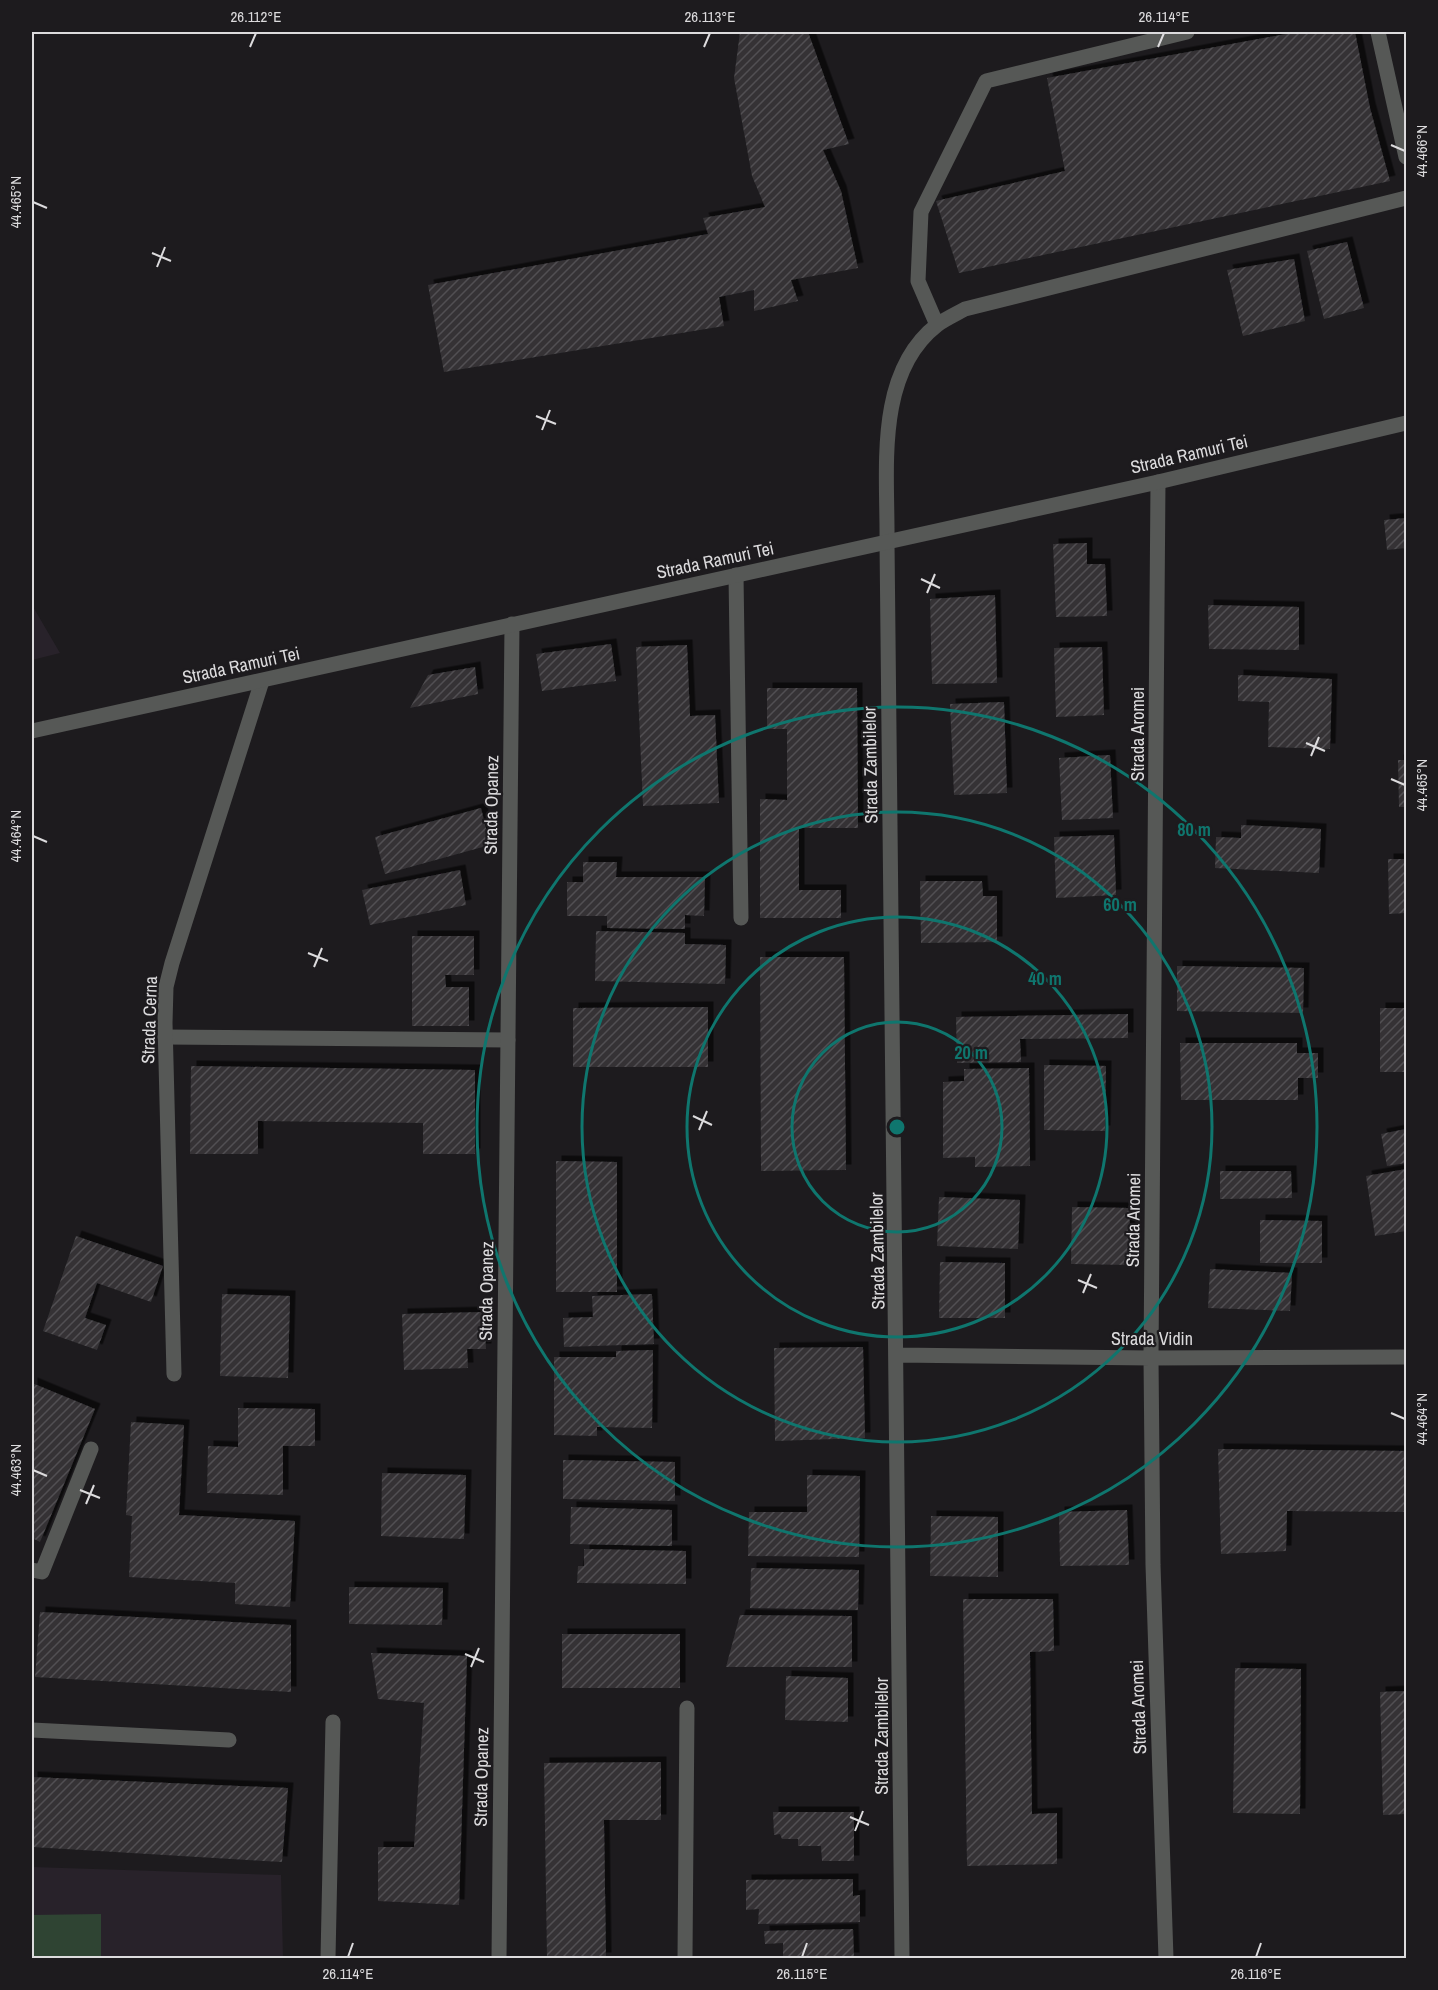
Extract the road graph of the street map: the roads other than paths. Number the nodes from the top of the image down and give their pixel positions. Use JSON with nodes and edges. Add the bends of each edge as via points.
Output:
{"nodes":[{"id":1,"x":1187,"y":32,"type":"edge"},
{"id":2,"x":1378,"y":32,"type":"edge"},
{"id":3,"x":1407,"y":157,"type":"edge"},
{"id":4,"x":1407,"y":198,"type":"edge"},
{"id":5,"x":937,"y":325,"type":"junction"},
{"id":6,"x":1407,"y":423,"type":"edge"},
{"id":7,"x":1158,"y":482,"type":"junction"},
{"id":8,"x":887,"y":542,"type":"junction"},
{"id":9,"x":736,"y":575,"type":"junction"},
{"id":10,"x":512,"y":624,"type":"junction"},
{"id":11,"x":262,"y":681,"type":"junction"},
{"id":12,"x":32,"y":731,"type":"edge"},
{"id":13,"x":741,"y":918,"type":"dead end"},
{"id":14,"x":165,"y":1037,"type":"junction"},
{"id":15,"x":508,"y":1040,"type":"junction"},
{"id":16,"x":898,"y":1355,"type":"junction"},
{"id":17,"x":1407,"y":1357,"type":"edge"},
{"id":18,"x":1151,"y":1358,"type":"junction"},
{"id":19,"x":174,"y":1374,"type":"dead end"},
{"id":20,"x":91,"y":1449,"type":"dead end"},
{"id":21,"x":32,"y":1570,"type":"edge"},
{"id":22,"x":687,"y":1708,"type":"dead end"},
{"id":23,"x":333,"y":1722,"type":"dead end"},
{"id":24,"x":32,"y":1730,"type":"edge"},
{"id":25,"x":229,"y":1740,"type":"dead end"},
{"id":26,"x":328,"y":1959,"type":"edge"},
{"id":27,"x":499,"y":1959,"type":"edge"},
{"id":28,"x":685,"y":1959,"type":"edge"},
{"id":29,"x":902,"y":1959,"type":"edge"},
{"id":30,"x":1166,"y":1959,"type":"edge"}],
"edges":[{"from":1,"to":5,"type":"street","via":[[986,81],[921,212],[918,281]]},
{"from":2,"to":3,"type":"street"},
{"from":4,"to":5,"type":"street","name":"Strada Zambilelor","via":[[965,309]]},
{"from":5,"to":8,"type":"street","name":"Strada Zambilelor","via":[[903,370],[892,402]]},
{"from":6,"to":7,"type":"street","name":"Strada Ramuri Tei"},
{"from":7,"to":8,"type":"street","name":"Strada Ramuri Tei"},
{"from":7,"to":18,"type":"street","name":"Strada Aromei"},
{"from":8,"to":9,"type":"street","name":"Strada Ramuri Tei"},
{"from":8,"to":16,"type":"street","name":"Strada Zambilelor"},
{"from":9,"to":10,"type":"street","name":"Strada Ramuri Tei"},
{"from":9,"to":13,"type":"street"},
{"from":10,"to":11,"type":"street","name":"Strada Ramuri Tei"},
{"from":10,"to":15,"type":"street","name":"Strada Opanez"},
{"from":11,"to":12,"type":"street","name":"Strada Ramuri Tei"},
{"from":11,"to":14,"type":"street","name":"Strada Cerna","via":[[172,963],[166,987]]},
{"from":14,"to":15,"type":"street"},
{"from":14,"to":19,"type":"street","name":"Strada Cerna"},
{"from":15,"to":27,"type":"street","name":"Strada Opanez"},
{"from":16,"to":18,"type":"street","name":"Strada Vidin"},
{"from":16,"to":29,"type":"street","name":"Strada Zambilelor"},
{"from":17,"to":18,"type":"street","name":"Strada Vidin"},
{"from":18,"to":30,"type":"street","name":"Strada Aromei","via":[[1153,1565]]},
{"from":20,"to":21,"type":"street","via":[[42,1572]]},
{"from":22,"to":28,"type":"street"},
{"from":23,"to":26,"type":"street"},
{"from":24,"to":25,"type":"street"}]}
